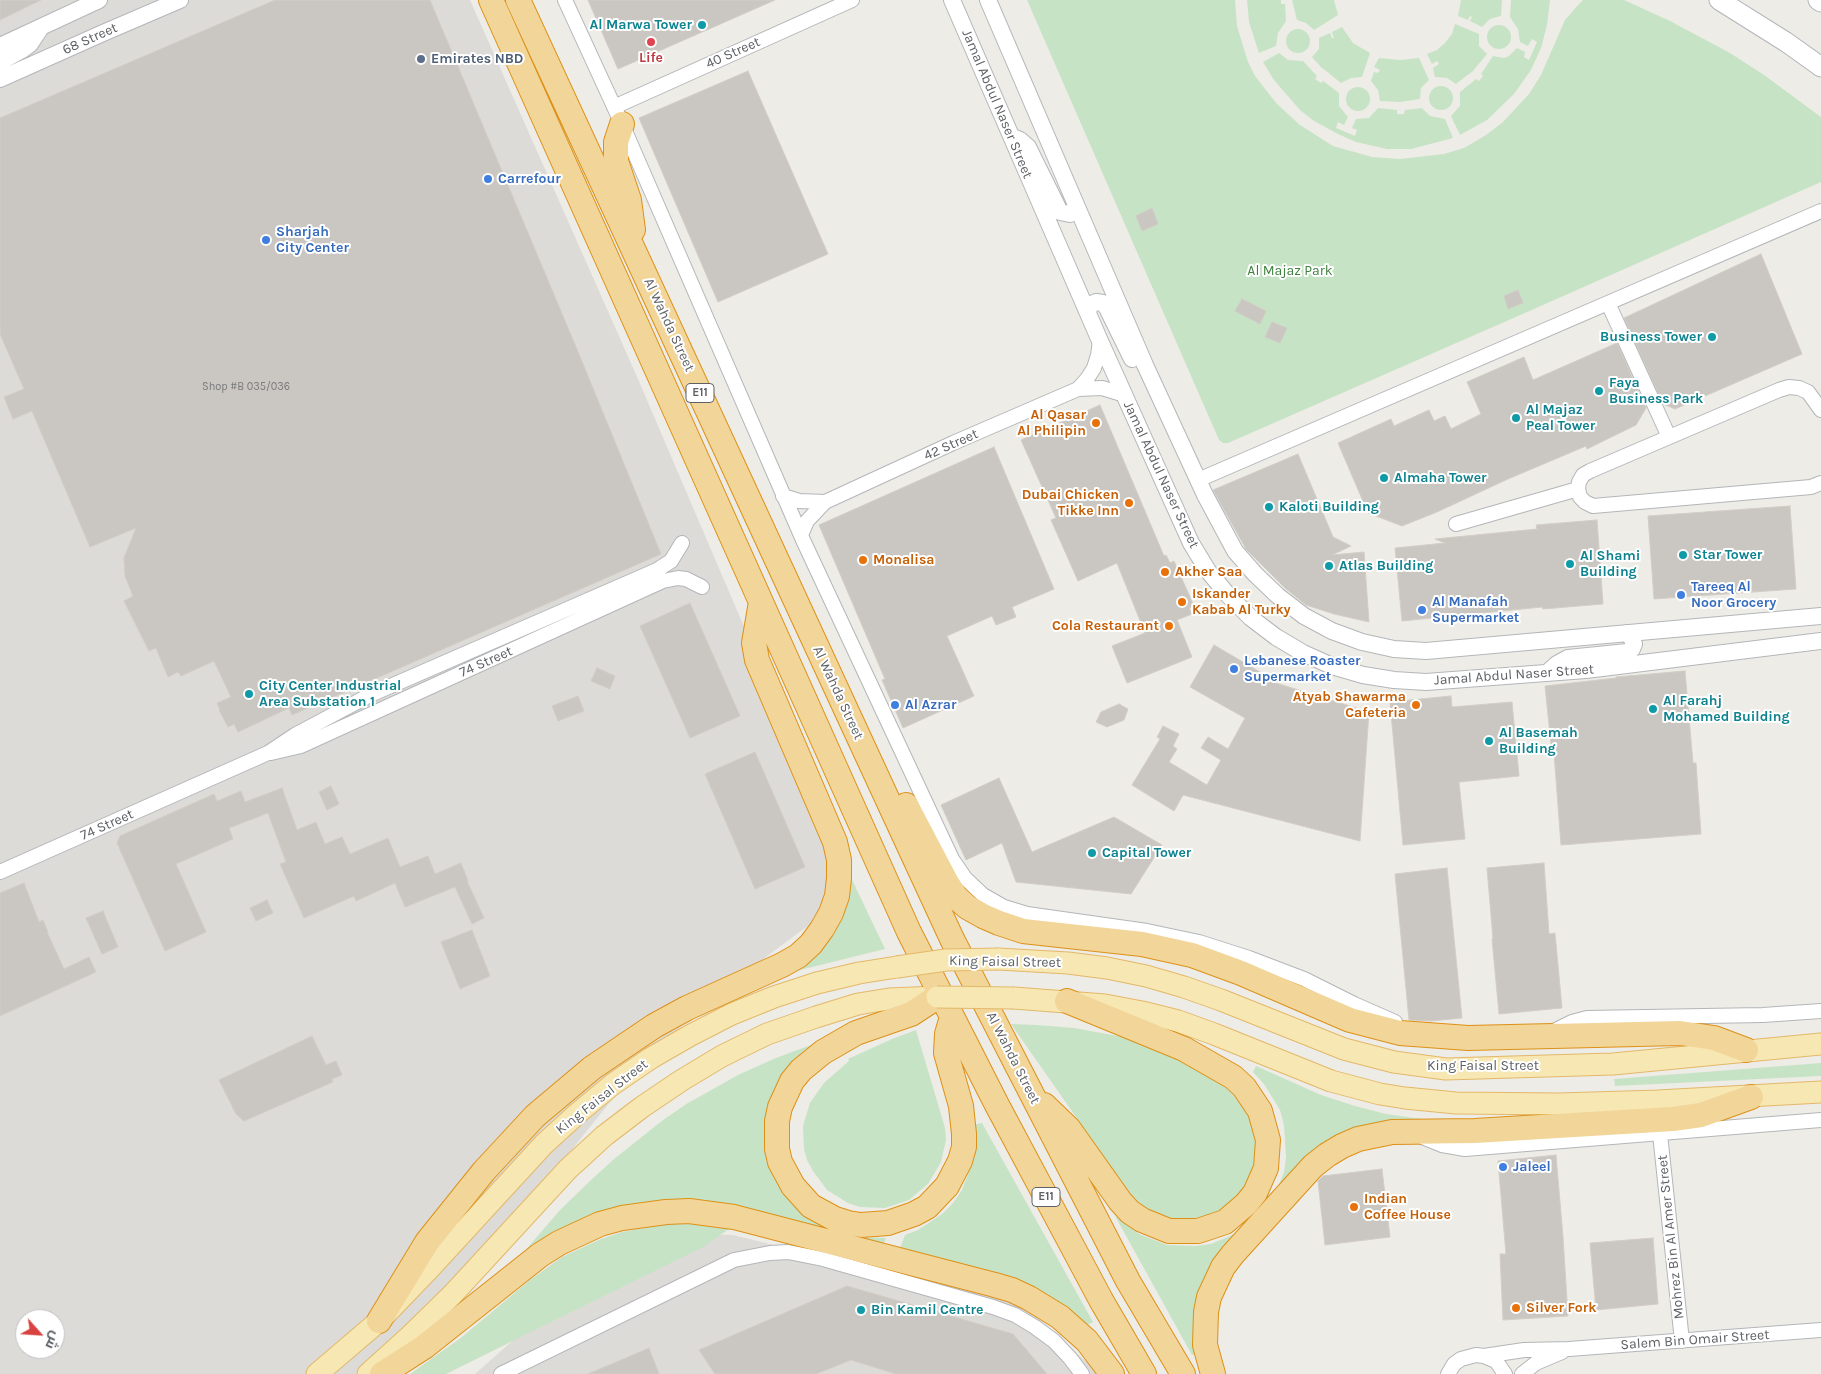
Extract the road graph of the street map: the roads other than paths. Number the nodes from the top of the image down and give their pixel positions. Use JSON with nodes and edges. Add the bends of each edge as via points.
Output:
{"nodes":[{"id":1,"x":99,"y":0,"type":"edge"},
{"id":2,"x":180,"y":0,"type":"edge"},
{"id":3,"x":565,"y":0,"type":"edge"},
{"id":4,"x":852,"y":0,"type":"edge"},
{"id":5,"x":952,"y":0,"type":"edge"},
{"id":6,"x":988,"y":0,"type":"edge"},
{"id":7,"x":1718,"y":0,"type":"edge"},
{"id":8,"x":489,"y":1,"type":"edge"},
{"id":9,"x":523,"y":6,"type":"edge"},
{"id":10,"x":41,"y":28,"type":"junction"},
{"id":11,"x":0,"y":46,"type":"edge"},
{"id":12,"x":0,"y":62,"type":"edge"},
{"id":13,"x":1821,"y":67,"type":"edge"},
{"id":14,"x":0,"y":79,"type":"edge"},
{"id":15,"x":618,"y":115,"type":"junction"},
{"id":16,"x":1011,"y":136,"type":"junction"},
{"id":17,"x":1077,"y":207,"type":"junction"},
{"id":18,"x":1821,"y":211,"type":"edge"},
{"id":19,"x":636,"y":254,"type":"junction"},
{"id":20,"x":1608,"y":303,"type":"junction"},
{"id":21,"x":1088,"y":312,"type":"junction"},
{"id":22,"x":1100,"y":341,"type":"junction"},
{"id":23,"x":1145,"y":365,"type":"junction"},
{"id":24,"x":1078,"y":390,"type":"junction"},
{"id":25,"x":1125,"y":395,"type":"junction"},
{"id":26,"x":1821,"y":410,"type":"edge"},
{"id":27,"x":1669,"y":437,"type":"junction"},
{"id":28,"x":1198,"y":480,"type":"junction"},
{"id":29,"x":1821,"y":482,"type":"edge"},
{"id":30,"x":1578,"y":489,"type":"junction"},
{"id":31,"x":783,"y":496,"type":"junction"},
{"id":32,"x":825,"y":502,"type":"junction"},
{"id":33,"x":1456,"y":524,"type":"dead end"},
{"id":34,"x":801,"y":535,"type":"junction"},
{"id":35,"x":682,"y":543,"type":"dead end"},
{"id":36,"x":702,"y":587,"type":"dead end"},
{"id":37,"x":761,"y":602,"type":"junction"},
{"id":38,"x":1821,"y":616,"type":"edge"},
{"id":39,"x":1626,"y":633,"type":"junction"},
{"id":40,"x":1821,"y":640,"type":"edge"},
{"id":41,"x":1789,"y":644,"type":"junction"},
{"id":42,"x":1821,"y":652,"type":"edge"},
{"id":43,"x":1547,"y":674,"type":"junction"},
{"id":44,"x":268,"y":753,"type":"junction"},
{"id":45,"x":873,"y":770,"type":"junction"},
{"id":46,"x":0,"y":872,"type":"edge"},
{"id":47,"x":937,"y":996,"type":"junction"},
{"id":48,"x":1067,"y":1001,"type":"junction"},
{"id":49,"x":1821,"y":1011,"type":"edge"},
{"id":50,"x":952,"y":1018,"type":"junction"},
{"id":51,"x":1426,"y":1036,"type":"junction"},
{"id":52,"x":1545,"y":1036,"type":"junction"},
{"id":53,"x":1821,"y":1044,"type":"edge"},
{"id":54,"x":1746,"y":1050,"type":"junction"},
{"id":55,"x":1031,"y":1092,"type":"junction"},
{"id":56,"x":1821,"y":1092,"type":"edge"},
{"id":57,"x":1751,"y":1097,"type":"junction"},
{"id":58,"x":1821,"y":1120,"type":"edge"},
{"id":59,"x":1410,"y":1132,"type":"junction"},
{"id":60,"x":1660,"y":1134,"type":"junction"},
{"id":61,"x":379,"y":1321,"type":"junction"},
{"id":62,"x":1821,"y":1330,"type":"edge"},
{"id":63,"x":1682,"y":1341,"type":"junction"},
{"id":64,"x":1570,"y":1349,"type":"junction"},
{"id":65,"x":1484,"y":1356,"type":"junction"},
{"id":66,"x":317,"y":1374,"type":"edge"},
{"id":67,"x":368,"y":1374,"type":"edge"},
{"id":68,"x":382,"y":1374,"type":"edge"},
{"id":69,"x":501,"y":1374,"type":"edge"},
{"id":70,"x":1082,"y":1374,"type":"edge"},
{"id":71,"x":1112,"y":1374,"type":"edge"},
{"id":72,"x":1144,"y":1374,"type":"edge"},
{"id":73,"x":1183,"y":1374,"type":"edge"},
{"id":74,"x":1213,"y":1374,"type":"edge"},
{"id":75,"x":1448,"y":1374,"type":"edge"},
{"id":76,"x":1505,"y":1374,"type":"edge"},
{"id":77,"x":1522,"y":1374,"type":"edge"}],
"edges":[{"from":1,"to":10,"type":"street"},
{"from":2,"to":14,"type":"street","name":"68 Street"},
{"from":3,"to":15,"type":"street"},
{"from":4,"to":15,"type":"street","name":"40 Street"},
{"from":5,"to":16,"type":"street","name":"Jamal Abdul Naser Street"},
{"from":6,"to":17,"type":"street"},
{"from":7,"to":13,"type":"main road"},
{"from":8,"to":37,"type":"highway","name":"Al Wahda Street","number":"E11"},
{"from":9,"to":19,"type":"highway","name":"Al Wahda Street","number":"E11"},
{"from":10,"to":11,"type":"street"},
{"from":10,"to":12,"type":"street","via":[[30,44]]},
{"from":15,"to":19,"type":"highway","via":[[616,161],[629,200]]},
{"from":15,"to":31,"type":"street"},
{"from":16,"to":17,"type":"street","via":[[1028,147],[1060,212],[1070,214]]},
{"from":16,"to":21,"type":"street","name":"Jamal Abdul Naser Street"},
{"from":17,"to":23,"type":"street"},
{"from":18,"to":20,"type":"street"},
{"from":19,"to":45,"type":"highway","name":"Al Wahda Street","number":"E11"},
{"from":20,"to":27,"type":"street"},
{"from":20,"to":28,"type":"street"},
{"from":21,"to":22,"type":"street","name":"Jamal Abdul Naser Street"},
{"from":21,"to":23,"type":"street","via":[[1096,302],[1103,303],[1132,359]]},
{"from":22,"to":24,"type":"street","via":[[1094,368]]},
{"from":22,"to":25,"type":"street","name":"Jamal Abdul Naser Street"},
{"from":23,"to":28,"type":"street"},
{"from":24,"to":25,"type":"street","name":"42 Street","via":[[1102,388]]},
{"from":24,"to":32,"type":"street","name":"42 Street"},
{"from":25,"to":43,"type":"street","name":"Jamal Abdul Naser Street","via":[[1191,544],[1228,595],[1250,618],[1276,637],[1332,666],[1394,680],[1426,682]]},
{"from":26,"to":27,"type":"street","via":[[1808,392],[1788,387]]},
{"from":27,"to":30,"type":"street","via":[[1590,471],[1579,482]]},
{"from":28,"to":39,"type":"street","via":[[1235,550],[1255,574],[1304,616],[1362,642],[1426,651]]},
{"from":29,"to":30,"type":"street","via":[[1811,487],[1592,506],[1580,497]]},
{"from":30,"to":33,"type":"street"},
{"from":31,"to":32,"type":"street","name":"42 Street","via":[[800,501]]},
{"from":31,"to":34,"type":"street"},
{"from":32,"to":34,"type":"street","name":"42 Street","via":[[807,520]]},
{"from":34,"to":51,"type":"street","via":[[952,859],[983,895],[1004,907],[1027,914],[1146,931],[1240,955],[1304,979]]},
{"from":35,"to":44,"type":"street","name":"74 Street","via":[[670,561],[657,570],[370,695]]},
{"from":36,"to":44,"type":"street","name":"74 Street","via":[[686,579],[663,581],[296,748]]},
{"from":37,"to":50,"type":"highway","name":"Al Wahda Street","number":"E11","via":[[909,932]]},
{"from":37,"to":61,"type":"highway","via":[[754,643],[757,660],[835,842],[839,878],[831,914],[811,944],[798,956],[654,1026],[592,1068],[535,1116],[484,1171],[427,1242]]},
{"from":38,"to":39,"type":"street"},
{"from":39,"to":43,"type":"street","via":[[1634,644],[1627,652],[1568,658]]},
{"from":40,"to":41,"type":"street","name":"Jamal Abdul Naser Street"},
{"from":41,"to":42,"type":"street"},
{"from":41,"to":43,"type":"street","name":"Jamal Abdul Naser Street"},
{"from":44,"to":46,"type":"street","name":"74 Street"},
{"from":45,"to":51,"type":"highway","via":[[883,775],[897,790],[956,897],[983,916],[1023,931],[1142,944],[1192,955],[1350,1020]]},
{"from":45,"to":55,"type":"highway","name":"Al Wahda Street","number":"E11","via":[[952,939]]},
{"from":47,"to":48,"type":"main road","bridge":true},
{"from":47,"to":50,"type":"highway","via":[[911,1014],[856,1033],[811,1060],[792,1081],[776,1121],[777,1149],[793,1186],[811,1206],[848,1223],[888,1224],[927,1207],[947,1186],[964,1147],[961,1106],[946,1053]]},
{"from":47,"to":67,"type":"main road","via":[[858,1004],[767,1034],[722,1056],[642,1107],[568,1169],[452,1295]]},
{"from":48,"to":55,"type":"highway","via":[[1192,1053],[1220,1068],[1244,1087],[1260,1111],[1268,1140],[1266,1168],[1261,1181],[1241,1209],[1225,1222],[1198,1231],[1169,1231],[1155,1227],[1130,1212],[1069,1129]]},
{"from":48,"to":57,"type":"main road","via":[[1133,1010],[1178,1021],[1331,1081],[1405,1098],[1456,1103],[1558,1104]]},
{"from":49,"to":52,"type":"street","via":[[1587,1018]]},
{"from":50,"to":72,"type":"highway","name":"Al Wahda Street","number":"E11","via":[[1101,1300]]},
{"from":51,"to":52,"type":"highway"},
{"from":52,"to":54,"type":"highway","via":[[1680,1033],[1714,1038]]},
{"from":53,"to":54,"type":"main road","name":"King Faisal Street"},
{"from":54,"to":61,"type":"main road","name":"King Faisal Street","bridge":true,"via":[[1613,1064],[1446,1069],[1386,1060],[1344,1049],[1184,987],[1107,968],[998,959],[946,960],[859,973],[817,982],[715,1022],[651,1058],[606,1090],[544,1144]]},
{"from":55,"to":73,"type":"highway","name":"Al Wahda Street","number":"E11","via":[[1128,1281]]},
{"from":56,"to":57,"type":"main road"},
{"from":57,"to":59,"type":"highway","via":[[1701,1115],[1664,1120]]},
{"from":58,"to":60,"type":"street"},
{"from":59,"to":60,"type":"street","via":[[1442,1145],[1465,1149]]},
{"from":59,"to":74,"type":"highway","via":[[1375,1134],[1327,1155],[1313,1166],[1233,1254],[1215,1282],[1206,1312],[1205,1345]]},
{"from":60,"to":63,"type":"street","name":"Mohrez Bin Al Amer Street"},
{"from":61,"to":66,"type":"main road","name":"King Faisal Street"},
{"from":62,"to":63,"type":"street","name":"Salem Bin Omair Street"},
{"from":63,"to":64,"type":"street","name":"Salem Bin Omair Street"},
{"from":64,"to":65,"type":"street","name":"Salem Bin Omair Street","via":[[1524,1350]]},
{"from":64,"to":77,"type":"street","name":"Salem Bin Omair Street","via":[[1536,1363]]},
{"from":65,"to":75,"type":"street","name":"Salem Bin Omair Street","via":[[1461,1359]]},
{"from":65,"to":76,"type":"street","via":[[1496,1362]]},
{"from":68,"to":71,"type":"highway","via":[[424,1347],[540,1254],[559,1243],[622,1218],[681,1211],[734,1217],[1012,1290],[1067,1322],[1093,1348]]},
{"from":69,"to":70,"type":"street","via":[[734,1260],[788,1252],[823,1259],[1015,1316],[1054,1341]]}]}
